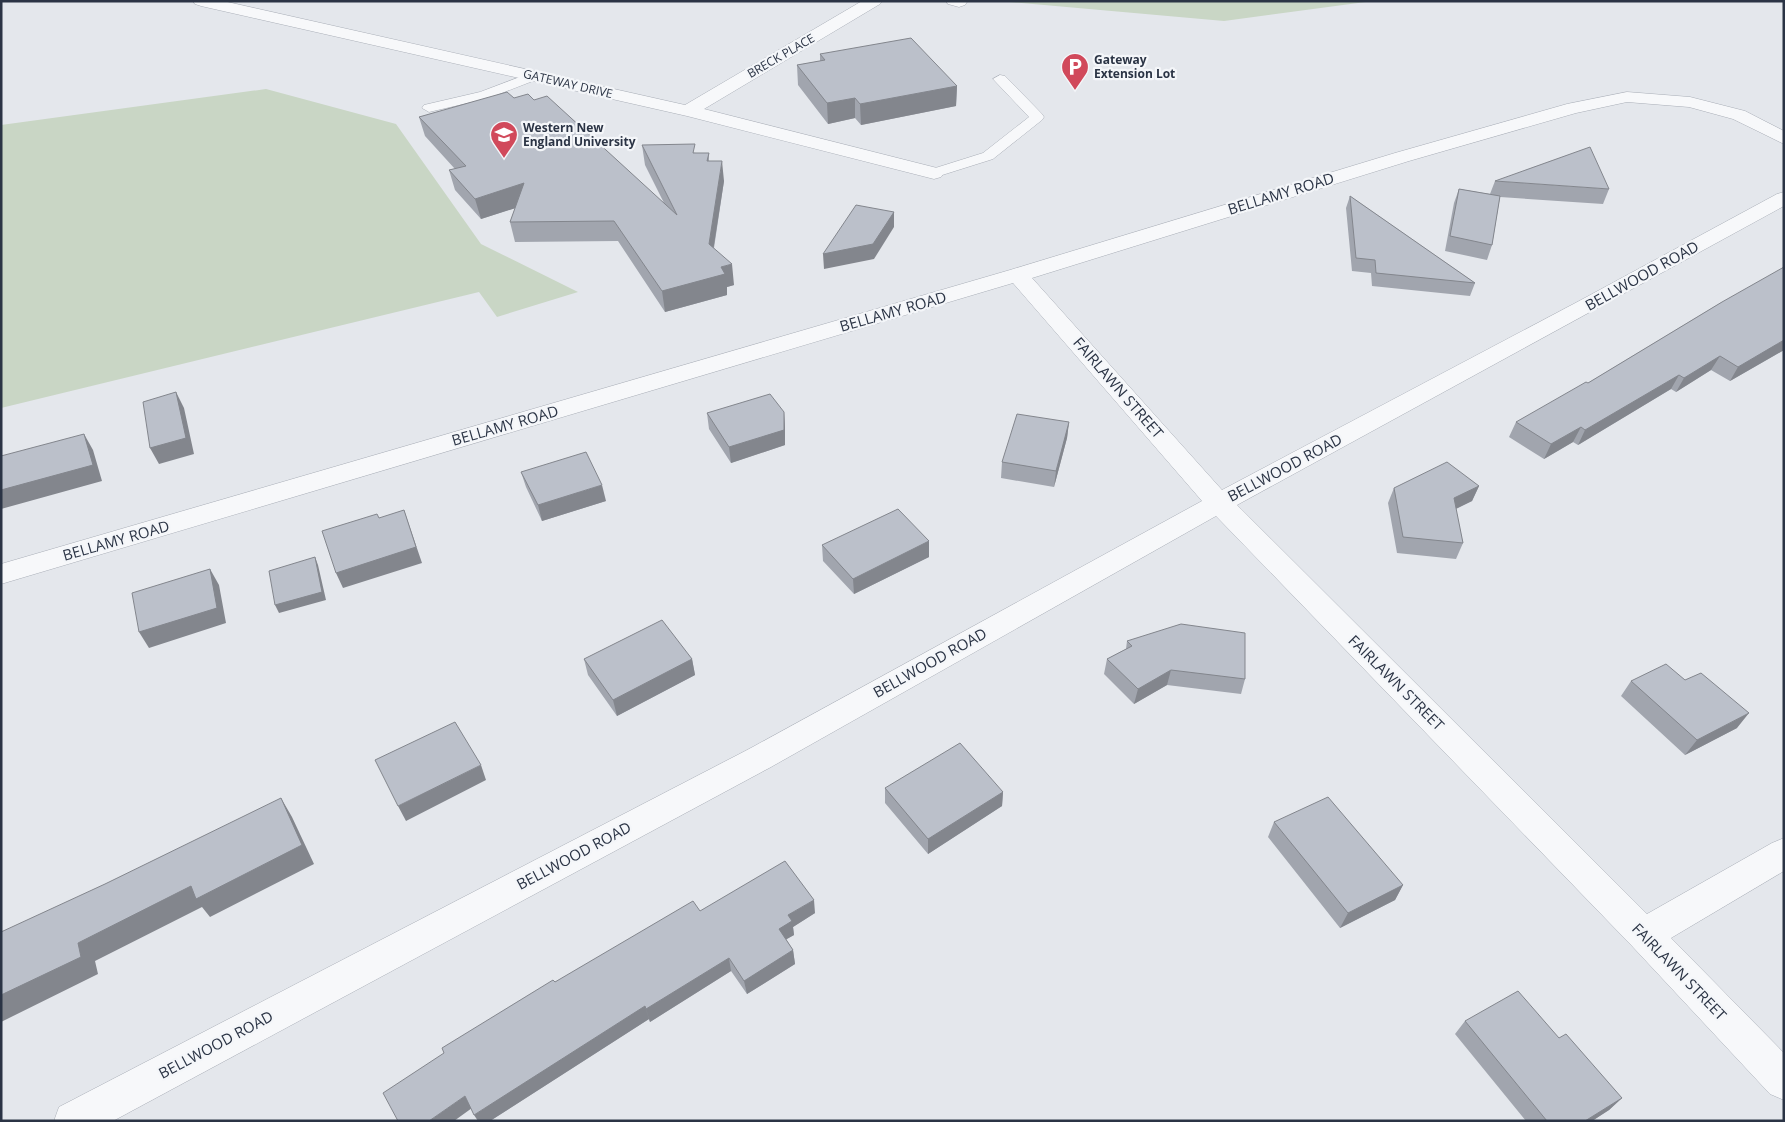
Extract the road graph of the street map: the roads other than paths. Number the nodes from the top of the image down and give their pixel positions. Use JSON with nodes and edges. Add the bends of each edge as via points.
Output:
{"nodes":[{"id":1,"x":201,"y":1,"type":"edge"},
{"id":2,"x":874,"y":1,"type":"edge"},
{"id":3,"x":533,"y":76,"type":"junction"},
{"id":4,"x":1000,"y":79,"type":"dead end"},
{"id":5,"x":429,"y":108,"type":"dead end"},
{"id":6,"x":688,"y":111,"type":"junction"},
{"id":7,"x":1784,"y":138,"type":"edge"},
{"id":8,"x":934,"y":173,"type":"joint"},
{"id":9,"x":1784,"y":198,"type":"edge"},
{"id":10,"x":1018,"y":275,"type":"junction"},
{"id":11,"x":1219,"y":503,"type":"junction"},
{"id":12,"x":1,"y":574,"type":"edge"},
{"id":13,"x":1784,"y":853,"type":"edge"},
{"id":14,"x":1644,"y":935,"type":"junction"},
{"id":15,"x":1784,"y":1081,"type":"edge"},
{"id":16,"x":73,"y":1121,"type":"edge"}],
"edges":[{"from":1,"to":3,"type":"street","name":"GATEWAY DRIVE"},
{"from":2,"to":6,"type":"street","name":"BRECK PLACE"},
{"from":3,"to":5,"type":"lane","via":[[484,95]]},
{"from":3,"to":6,"type":"street","name":"GATEWAY DRIVE"},
{"from":4,"to":8,"type":"lane","via":[[1037,117],[988,156]]},
{"from":6,"to":8,"type":"street","name":"GATEWAY DRIVE"},
{"from":7,"to":10,"type":"street","name":"BELLAMY ROAD","via":[[1739,116],[1690,102],[1647,97],[1608,100],[1392,160]]},
{"from":9,"to":11,"type":"street","name":"BELLWOOD ROAD"},
{"from":10,"to":11,"type":"street","name":"FAIRLAWN STREET"},
{"from":10,"to":12,"type":"street","name":"BELLAMY ROAD"},
{"from":11,"to":14,"type":"street","name":"FAIRLAWN STREET"},
{"from":11,"to":16,"type":"street","name":"BELLWOOD ROAD","via":[[760,758]]},
{"from":13,"to":14,"type":"street"},
{"from":14,"to":15,"type":"street","name":"FAIRLAWN STREET"}]}
